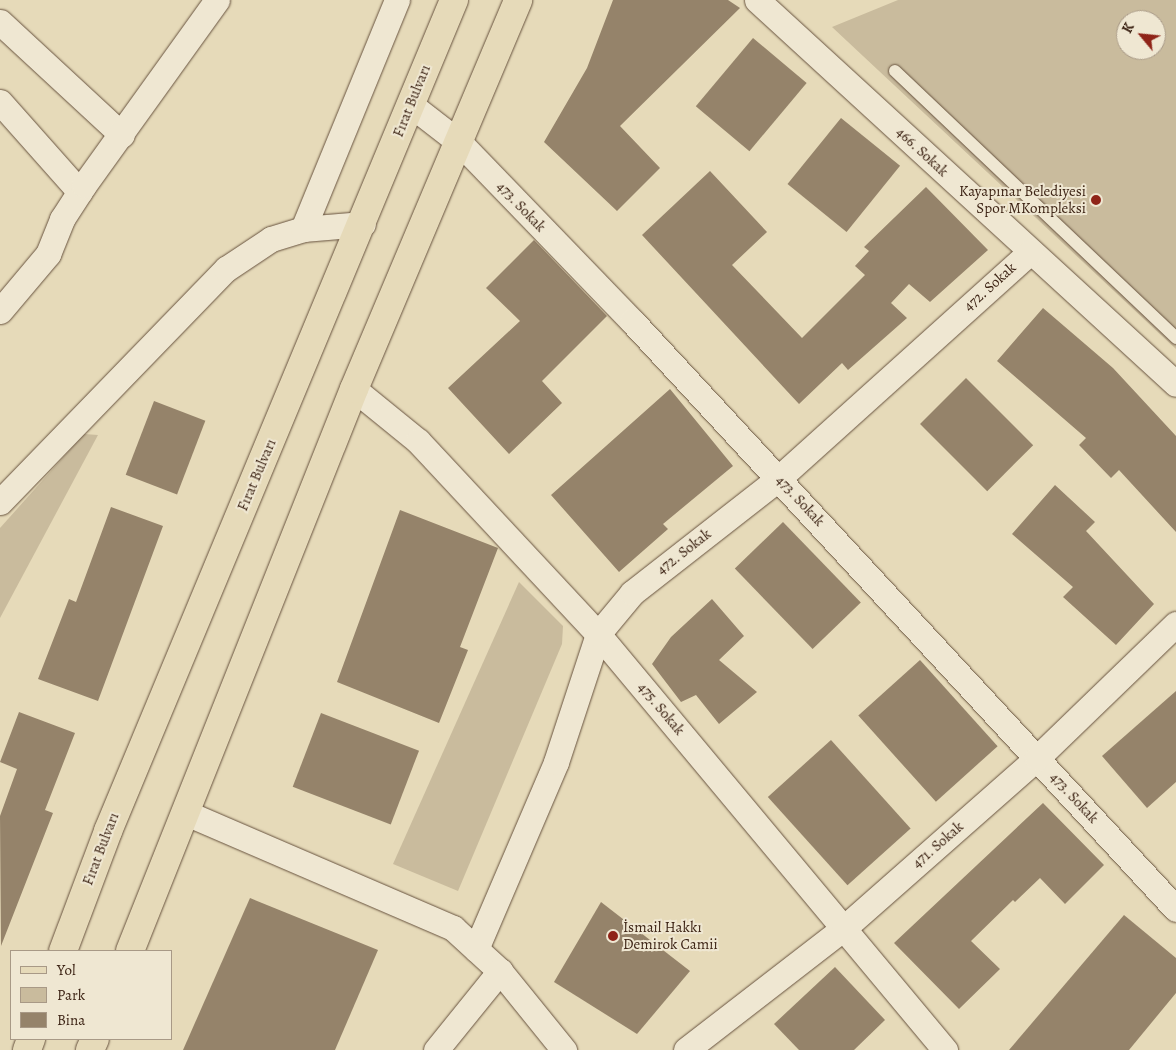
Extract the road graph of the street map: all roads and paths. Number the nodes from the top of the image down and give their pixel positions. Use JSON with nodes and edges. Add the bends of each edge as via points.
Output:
{"nodes":[{"id":1,"x":217,"y":0,"type":"edge"},
{"id":2,"x":454,"y":0,"type":"edge"},
{"id":3,"x":518,"y":0,"type":"edge"},
{"id":4,"x":757,"y":0,"type":"edge"},
{"id":5,"x":390,"y":3,"type":"edge"},
{"id":6,"x":0,"y":22,"type":"edge"},
{"id":7,"x":896,"y":71,"type":"dead end"},
{"id":8,"x":0,"y":102,"type":"edge"},
{"id":9,"x":411,"y":105,"type":"junction"},
{"id":10,"x":122,"y":135,"type":"junction"},
{"id":11,"x":460,"y":143,"type":"junction"},
{"id":12,"x":80,"y":192,"type":"junction"},
{"id":13,"x":363,"y":224,"type":"junction"},
{"id":14,"x":303,"y":229,"type":"junction"},
{"id":15,"x":1030,"y":252,"type":"junction"},
{"id":16,"x":0,"y":311,"type":"edge"},
{"id":17,"x":1176,"y":338,"type":"edge"},
{"id":18,"x":1176,"y":384,"type":"edge"},
{"id":19,"x":354,"y":390,"type":"junction"},
{"id":20,"x":779,"y":478,"type":"junction"},
{"id":21,"x":0,"y":502,"type":"edge"},
{"id":22,"x":1176,"y":624,"type":"edge"},
{"id":23,"x":598,"y":634,"type":"junction"},
{"id":24,"x":1037,"y":758,"type":"junction"},
{"id":25,"x":186,"y":813,"type":"junction"},
{"id":26,"x":1176,"y":909,"type":"edge"},
{"id":27,"x":844,"y":928,"type":"junction"},
{"id":28,"x":476,"y":948,"type":"junction"},
{"id":29,"x":63,"y":950,"type":"edge"},
{"id":30,"x":130,"y":950,"type":"edge"},
{"id":31,"x":500,"y":971,"type":"junction"},
{"id":32,"x":436,"y":1050,"type":"edge"},
{"id":33,"x":564,"y":1050,"type":"edge"},
{"id":34,"x":686,"y":1050,"type":"edge"},
{"id":35,"x":945,"y":1050,"type":"edge"}],
"edges":[{"from":1,"to":10,"type":"street"},
{"from":2,"to":9,"type":"main road","name":"Fırat Bulvarı"},
{"from":3,"to":11,"type":"main road"},
{"from":4,"to":15,"type":"street","name":"466. Sokak"},
{"from":5,"to":14,"type":"street"},
{"from":6,"to":10,"type":"street"},
{"from":7,"to":17,"type":"lane"},
{"from":8,"to":12,"type":"street"},
{"from":9,"to":11,"type":"street","name":"473. Sokak"},
{"from":9,"to":13,"type":"main road","name":"Fırat Bulvarı"},
{"from":10,"to":12,"type":"street"},
{"from":11,"to":19,"type":"main road"},
{"from":11,"to":20,"type":"street","name":"473. Sokak"},
{"from":12,"to":16,"type":"street","via":[[48,254]]},
{"from":13,"to":14,"type":"street"},
{"from":13,"to":29,"type":"main road","name":"Fırat Bulvarı","via":[[108,831]]},
{"from":14,"to":21,"type":"street","via":[[271,239],[226,269]]},
{"from":15,"to":18,"type":"street","name":"466. Sokak"},
{"from":15,"to":20,"type":"street","name":"472. Sokak"},
{"from":19,"to":23,"type":"street","name":"475. Sokak","via":[[418,440]]},
{"from":19,"to":25,"type":"main road"},
{"from":20,"to":23,"type":"street","name":"472. Sokak","via":[[632,593]]},
{"from":20,"to":24,"type":"street","name":"473. Sokak"},
{"from":22,"to":24,"type":"street","name":"471. Sokak"},
{"from":23,"to":27,"type":"street","name":"475. Sokak"},
{"from":23,"to":28,"type":"street","name":"472. Sokak","via":[[556,762]]},
{"from":24,"to":26,"type":"street","name":"473. Sokak"},
{"from":24,"to":27,"type":"street","name":"471. Sokak"},
{"from":25,"to":28,"type":"street","via":[[454,928]]},
{"from":25,"to":30,"type":"main road"},
{"from":27,"to":34,"type":"street","name":"471. Sokak"},
{"from":27,"to":35,"type":"street","name":"475. Sokak"},
{"from":28,"to":31,"type":"street"},
{"from":31,"to":32,"type":"street"},
{"from":31,"to":33,"type":"street"}]}
